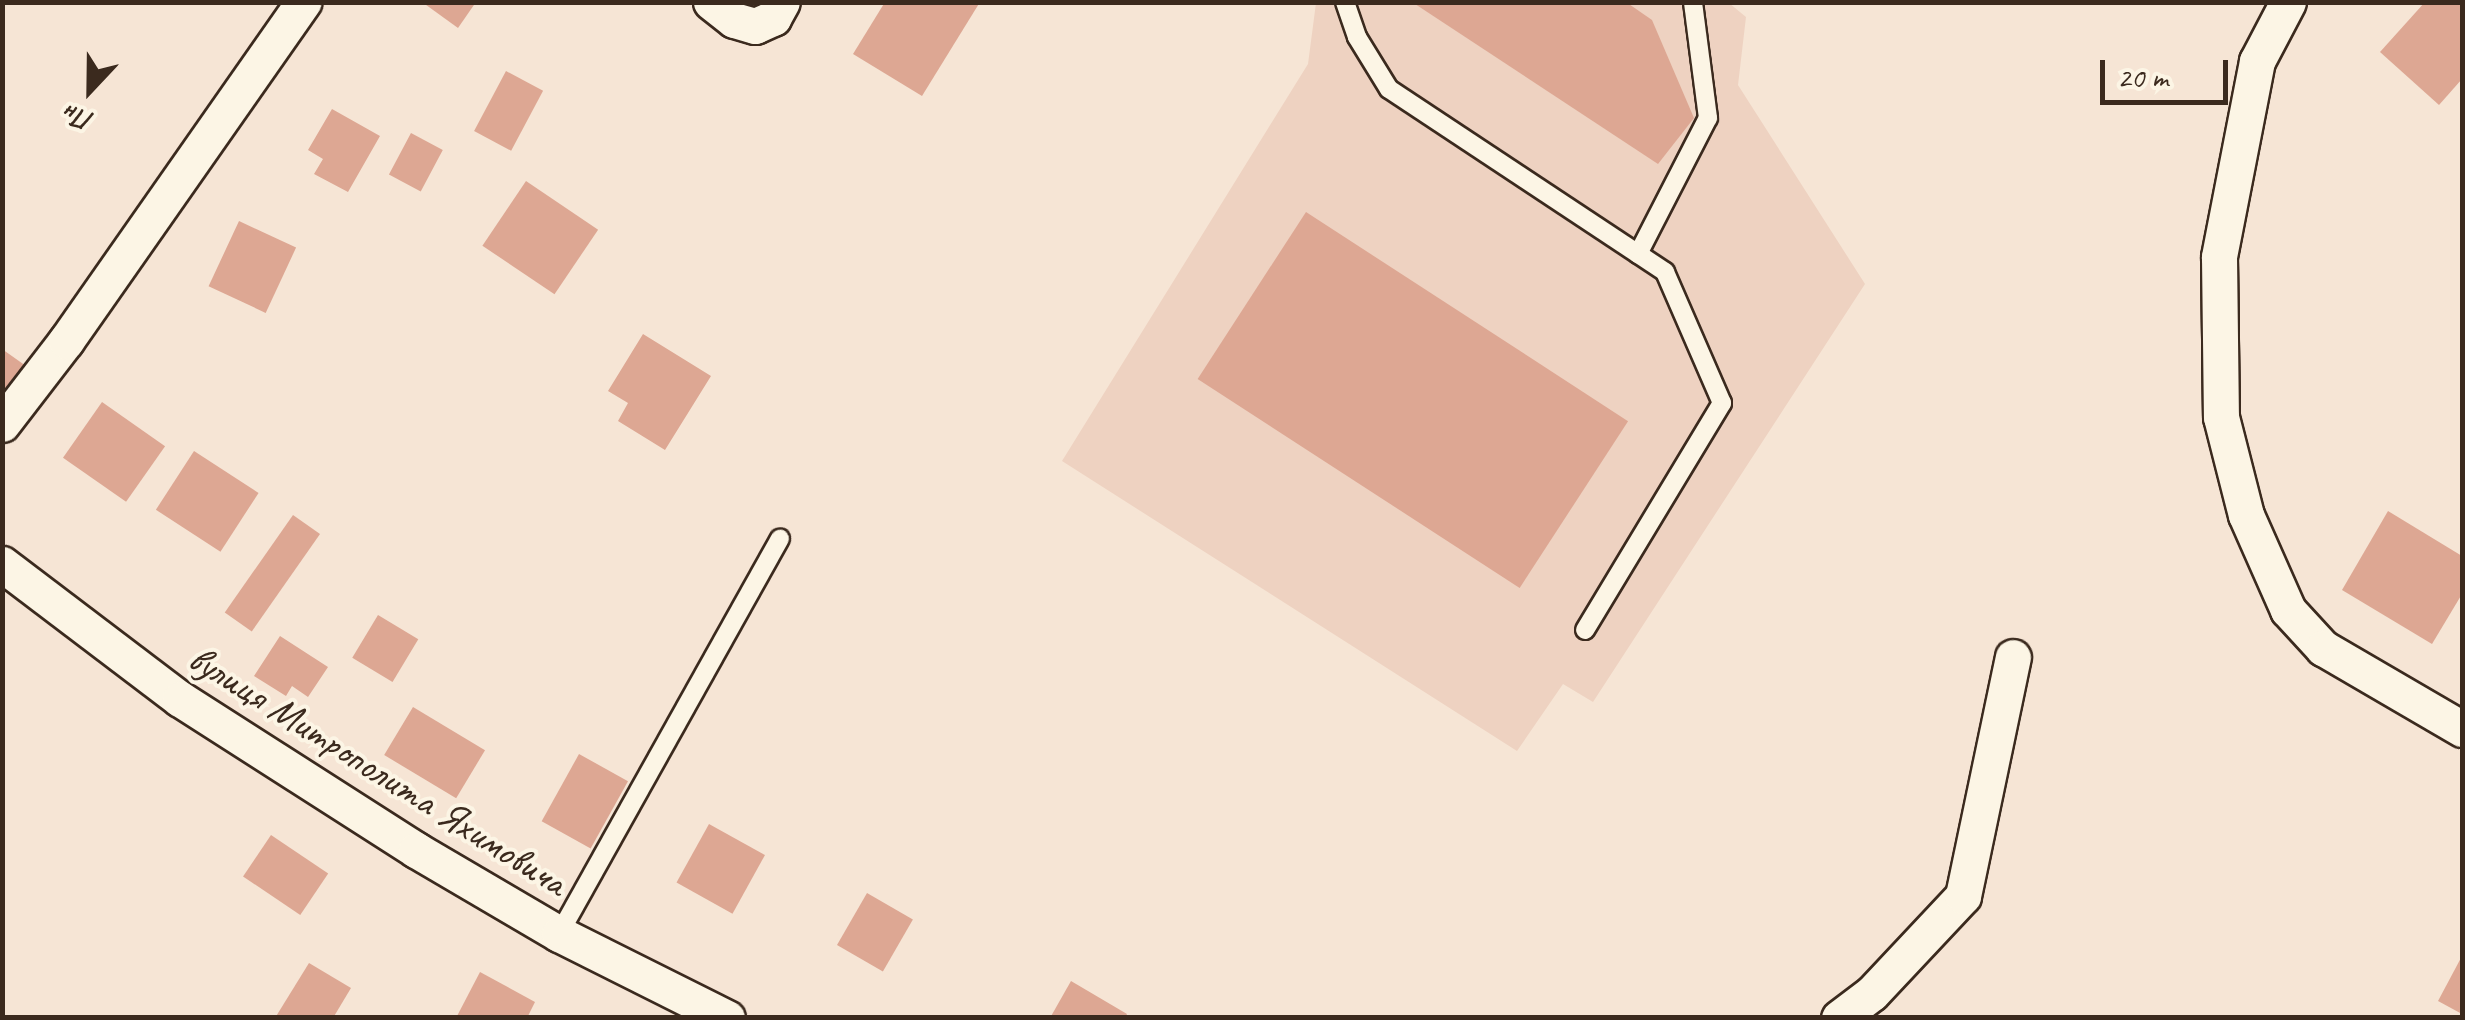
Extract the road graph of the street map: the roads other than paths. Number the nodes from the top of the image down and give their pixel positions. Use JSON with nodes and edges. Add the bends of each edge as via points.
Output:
{"nodes":[{"id":1,"x":303,"y":2,"type":"edge"},
{"id":2,"x":711,"y":2,"type":"edge"},
{"id":3,"x":782,"y":2,"type":"edge"},
{"id":4,"x":1346,"y":2,"type":"edge"},
{"id":5,"x":1692,"y":2,"type":"edge"},
{"id":6,"x":2288,"y":2,"type":"edge"},
{"id":7,"x":1638,"y":254,"type":"junction"},
{"id":8,"x":2,"y":424,"type":"edge"},
{"id":9,"x":780,"y":538,"type":"dead end"},
{"id":10,"x":2,"y":564,"type":"edge"},
{"id":11,"x":1586,"y":630,"type":"dead end"},
{"id":12,"x":2013,"y":656,"type":"dead end"},
{"id":13,"x":2462,"y":729,"type":"edge"},
{"id":14,"x":559,"y":934,"type":"junction"},
{"id":15,"x":727,"y":1018,"type":"edge"},
{"id":16,"x":1839,"y":1018,"type":"edge"}],
"edges":[{"from":1,"to":8,"type":"street"},
{"from":2,"to":3,"type":"street","via":[[734,20],[756,26],[773,18]]},
{"from":4,"to":7,"type":"lane","via":[[1357,37],[1389,89]]},
{"from":5,"to":7,"type":"lane","via":[[1708,118]]},
{"from":6,"to":13,"type":"street","via":[[2257,61],[2219,258],[2221,417],[2246,515],[2288,610],[2324,648]]},
{"from":7,"to":11,"type":"lane","via":[[1665,272],[1722,403]]},
{"from":9,"to":14,"type":"lane"},
{"from":10,"to":14,"type":"street","name":"вулиця Митрополита Яхимовича","via":[[180,699]]},
{"from":12,"to":16,"type":"street","via":[[1963,896],[1872,993]]},
{"from":14,"to":15,"type":"street","name":"вулиця Митрополита Яхимовича"}]}
